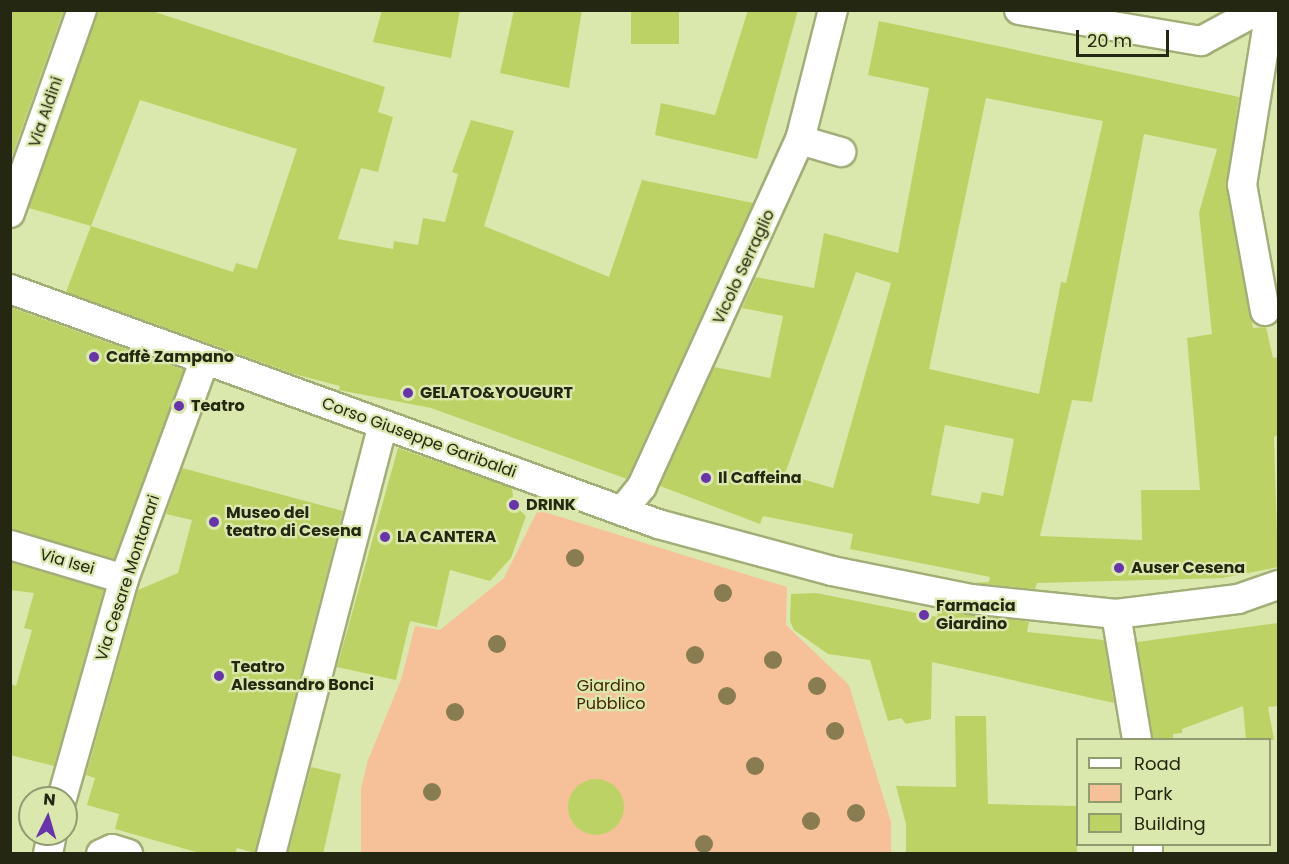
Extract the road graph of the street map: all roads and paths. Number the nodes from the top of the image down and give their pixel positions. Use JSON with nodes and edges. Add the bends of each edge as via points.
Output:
{"nodes":[{"id":1,"x":82,"y":10,"type":"edge"},
{"id":2,"x":833,"y":10,"type":"edge"},
{"id":3,"x":1018,"y":10,"type":"edge"},
{"id":4,"x":1274,"y":16,"type":"edge"},
{"id":5,"x":800,"y":140,"type":"junction"},
{"id":6,"x":841,"y":152,"type":"dead end"},
{"id":7,"x":10,"y":213,"type":"edge"},
{"id":8,"x":10,"y":289,"type":"edge"},
{"id":9,"x":1265,"y":311,"type":"dead end"},
{"id":10,"x":204,"y":362,"type":"junction"},
{"id":11,"x":383,"y":425,"type":"junction"},
{"id":12,"x":622,"y":511,"type":"junction"},
{"id":13,"x":10,"y":545,"type":"edge"},
{"id":14,"x":124,"y":579,"type":"junction"},
{"id":15,"x":1278,"y":585,"type":"edge"},
{"id":16,"x":1116,"y":614,"type":"junction"},
{"id":17,"x":1137,"y":738,"type":"edge"},
{"id":18,"x":65,"y":786,"type":"edge"},
{"id":19,"x":101,"y":854,"type":"edge"},
{"id":20,"x":128,"y":854,"type":"edge"},
{"id":21,"x":271,"y":854,"type":"edge"}],
"edges":[{"from":1,"to":7,"type":"street","name":"Via Aldini"},
{"from":2,"to":5,"type":"street","name":"Vicolo Serraglio"},
{"from":3,"to":4,"type":"street","via":[[1201,41],[1253,13]]},
{"from":4,"to":9,"type":"street","via":[[1242,185]]},
{"from":5,"to":6,"type":"street"},
{"from":5,"to":12,"type":"street","name":"Vicolo Serraglio","via":[[642,486]]},
{"from":8,"to":10,"type":"street","name":"Corso Giuseppe Garibaldi"},
{"from":10,"to":11,"type":"street","name":"Corso Giuseppe Garibaldi"},
{"from":10,"to":14,"type":"street","name":"Via Cesare Montanari"},
{"from":11,"to":12,"type":"street","name":"Corso Giuseppe Garibaldi"},
{"from":11,"to":21,"type":"street"},
{"from":12,"to":16,"type":"street","name":"Corso Giuseppe Garibaldi","via":[[832,571],[971,599]]},
{"from":13,"to":14,"type":"street","name":"Via Isei"},
{"from":14,"to":18,"type":"street","name":"Via Cesare Montanari"},
{"from":15,"to":16,"type":"street","name":"Corso Giuseppe Garibaldi","via":[[1238,599]]},
{"from":16,"to":17,"type":"street"},
{"from":19,"to":20,"type":"street","via":[[112,849]]}]}
